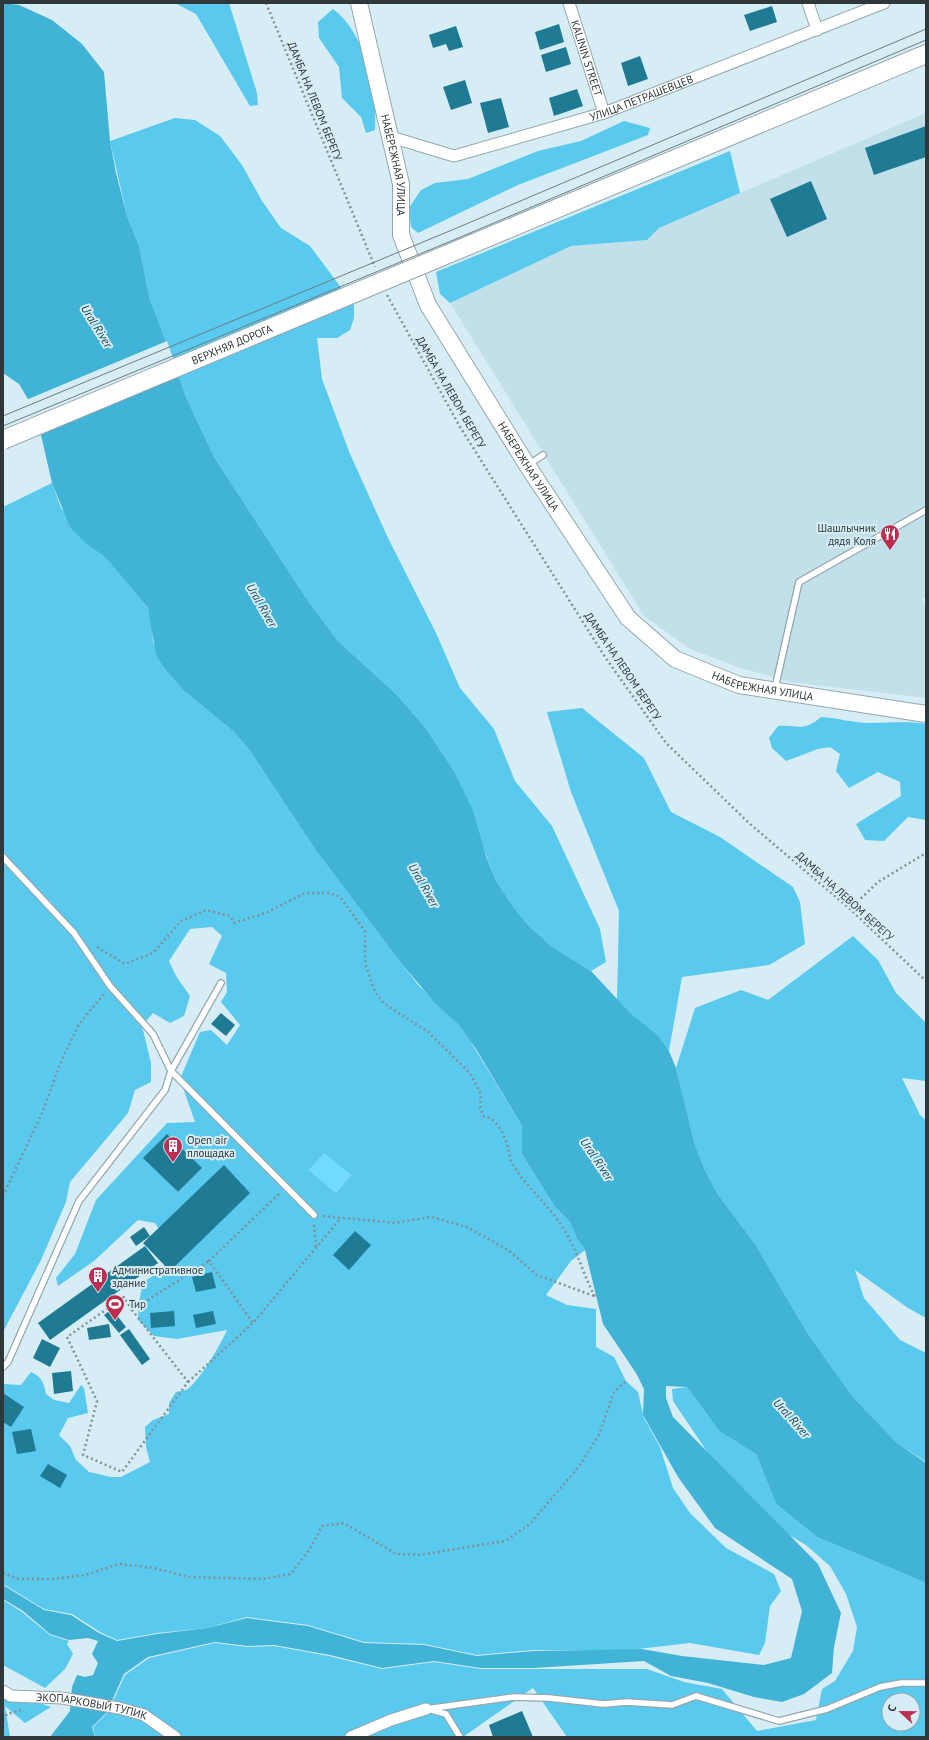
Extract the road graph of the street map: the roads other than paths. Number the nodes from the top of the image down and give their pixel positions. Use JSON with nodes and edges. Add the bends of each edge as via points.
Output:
{"nodes":[{"id":1,"x":359,"y":3,"type":"edge"},
{"id":2,"x":569,"y":3,"type":"edge"},
{"id":3,"x":808,"y":3,"type":"edge"},
{"id":4,"x":884,"y":3,"type":"edge"},
{"id":5,"x":817,"y":30,"type":"junction"},
{"id":6,"x":926,"y":54,"type":"edge"},
{"id":7,"x":604,"y":113,"type":"junction"},
{"id":8,"x":391,"y":137,"type":"junction"},
{"id":9,"x":3,"y":440,"type":"edge"},
{"id":10,"x":543,"y":455,"type":"dead end"},
{"id":11,"x":527,"y":465,"type":"junction"},
{"id":12,"x":926,"y":510,"type":"edge"},
{"id":13,"x":775,"y":691,"type":"junction"},
{"id":14,"x":926,"y":714,"type":"edge"},
{"id":15,"x":3,"y":857,"type":"edge"},
{"id":16,"x":221,"y":983,"type":"dead end"},
{"id":17,"x":171,"y":1071,"type":"junction"},
{"id":18,"x":314,"y":1215,"type":"road end"},
{"id":19,"x":3,"y":1367,"type":"edge"},
{"id":20,"x":926,"y":1683,"type":"edge"},
{"id":21,"x":3,"y":1692,"type":"edge"},
{"id":22,"x":426,"y":1709,"type":"junction"},
{"id":23,"x":175,"y":1737,"type":"edge"},
{"id":24,"x":351,"y":1737,"type":"edge"},
{"id":25,"x":460,"y":1737,"type":"edge"}],
"edges":[{"from":1,"to":8,"type":"main road","name":"НАБЕРЕЖНАЯ УЛИЦА"},
{"from":2,"to":7,"type":"street","name":"KALININ STREET"},
{"from":3,"to":5,"type":"street"},
{"from":4,"to":5,"type":"street","name":"УЛИЦА ПЕТРАШЕВЦЕВ"},
{"from":5,"to":7,"type":"street","name":"УЛИЦА ПЕТРАШЕВЦЕВ"},
{"from":6,"to":9,"type":"main road","name":"ВЕРХНЯЯ ДОРОГА","bridge":true},
{"from":7,"to":8,"type":"street","name":"УЛИЦА ПЕТРАШЕВЦЕВ","via":[[454,156]]},
{"from":8,"to":11,"type":"main road","name":"НАБЕРЕЖНАЯ УЛИЦА","via":[[401,184],[401,235],[428,305]]},
{"from":10,"to":11,"type":"lane"},
{"from":11,"to":13,"type":"main road","name":"НАБЕРЕЖНАЯ УЛИЦА","via":[[628,618],[675,659],[739,685]]},
{"from":12,"to":13,"type":"lane","via":[[798,582]]},
{"from":13,"to":14,"type":"main road","name":"НАБЕРЕЖНАЯ УЛИЦА"},
{"from":15,"to":17,"type":"lane","via":[[74,933],[110,986],[153,1034]]},
{"from":16,"to":17,"type":"lane"},
{"from":17,"to":18,"type":"lane"},
{"from":17,"to":19,"type":"lane","via":[[164,1090],[80,1201],[8,1362]]},
{"from":20,"to":22,"type":"lane","via":[[901,1683],[880,1687],[827,1709],[779,1721],[696,1696],[672,1705],[627,1702],[603,1704],[513,1697]]},
{"from":21,"to":23,"type":"street","name":"ЭКОПАРКОВЫЙ ТУПИК","via":[[11,1696],[62,1698],[144,1714]]},
{"from":22,"to":24,"type":"street"},
{"from":22,"to":25,"type":"lane","via":[[446,1714]]}]}
